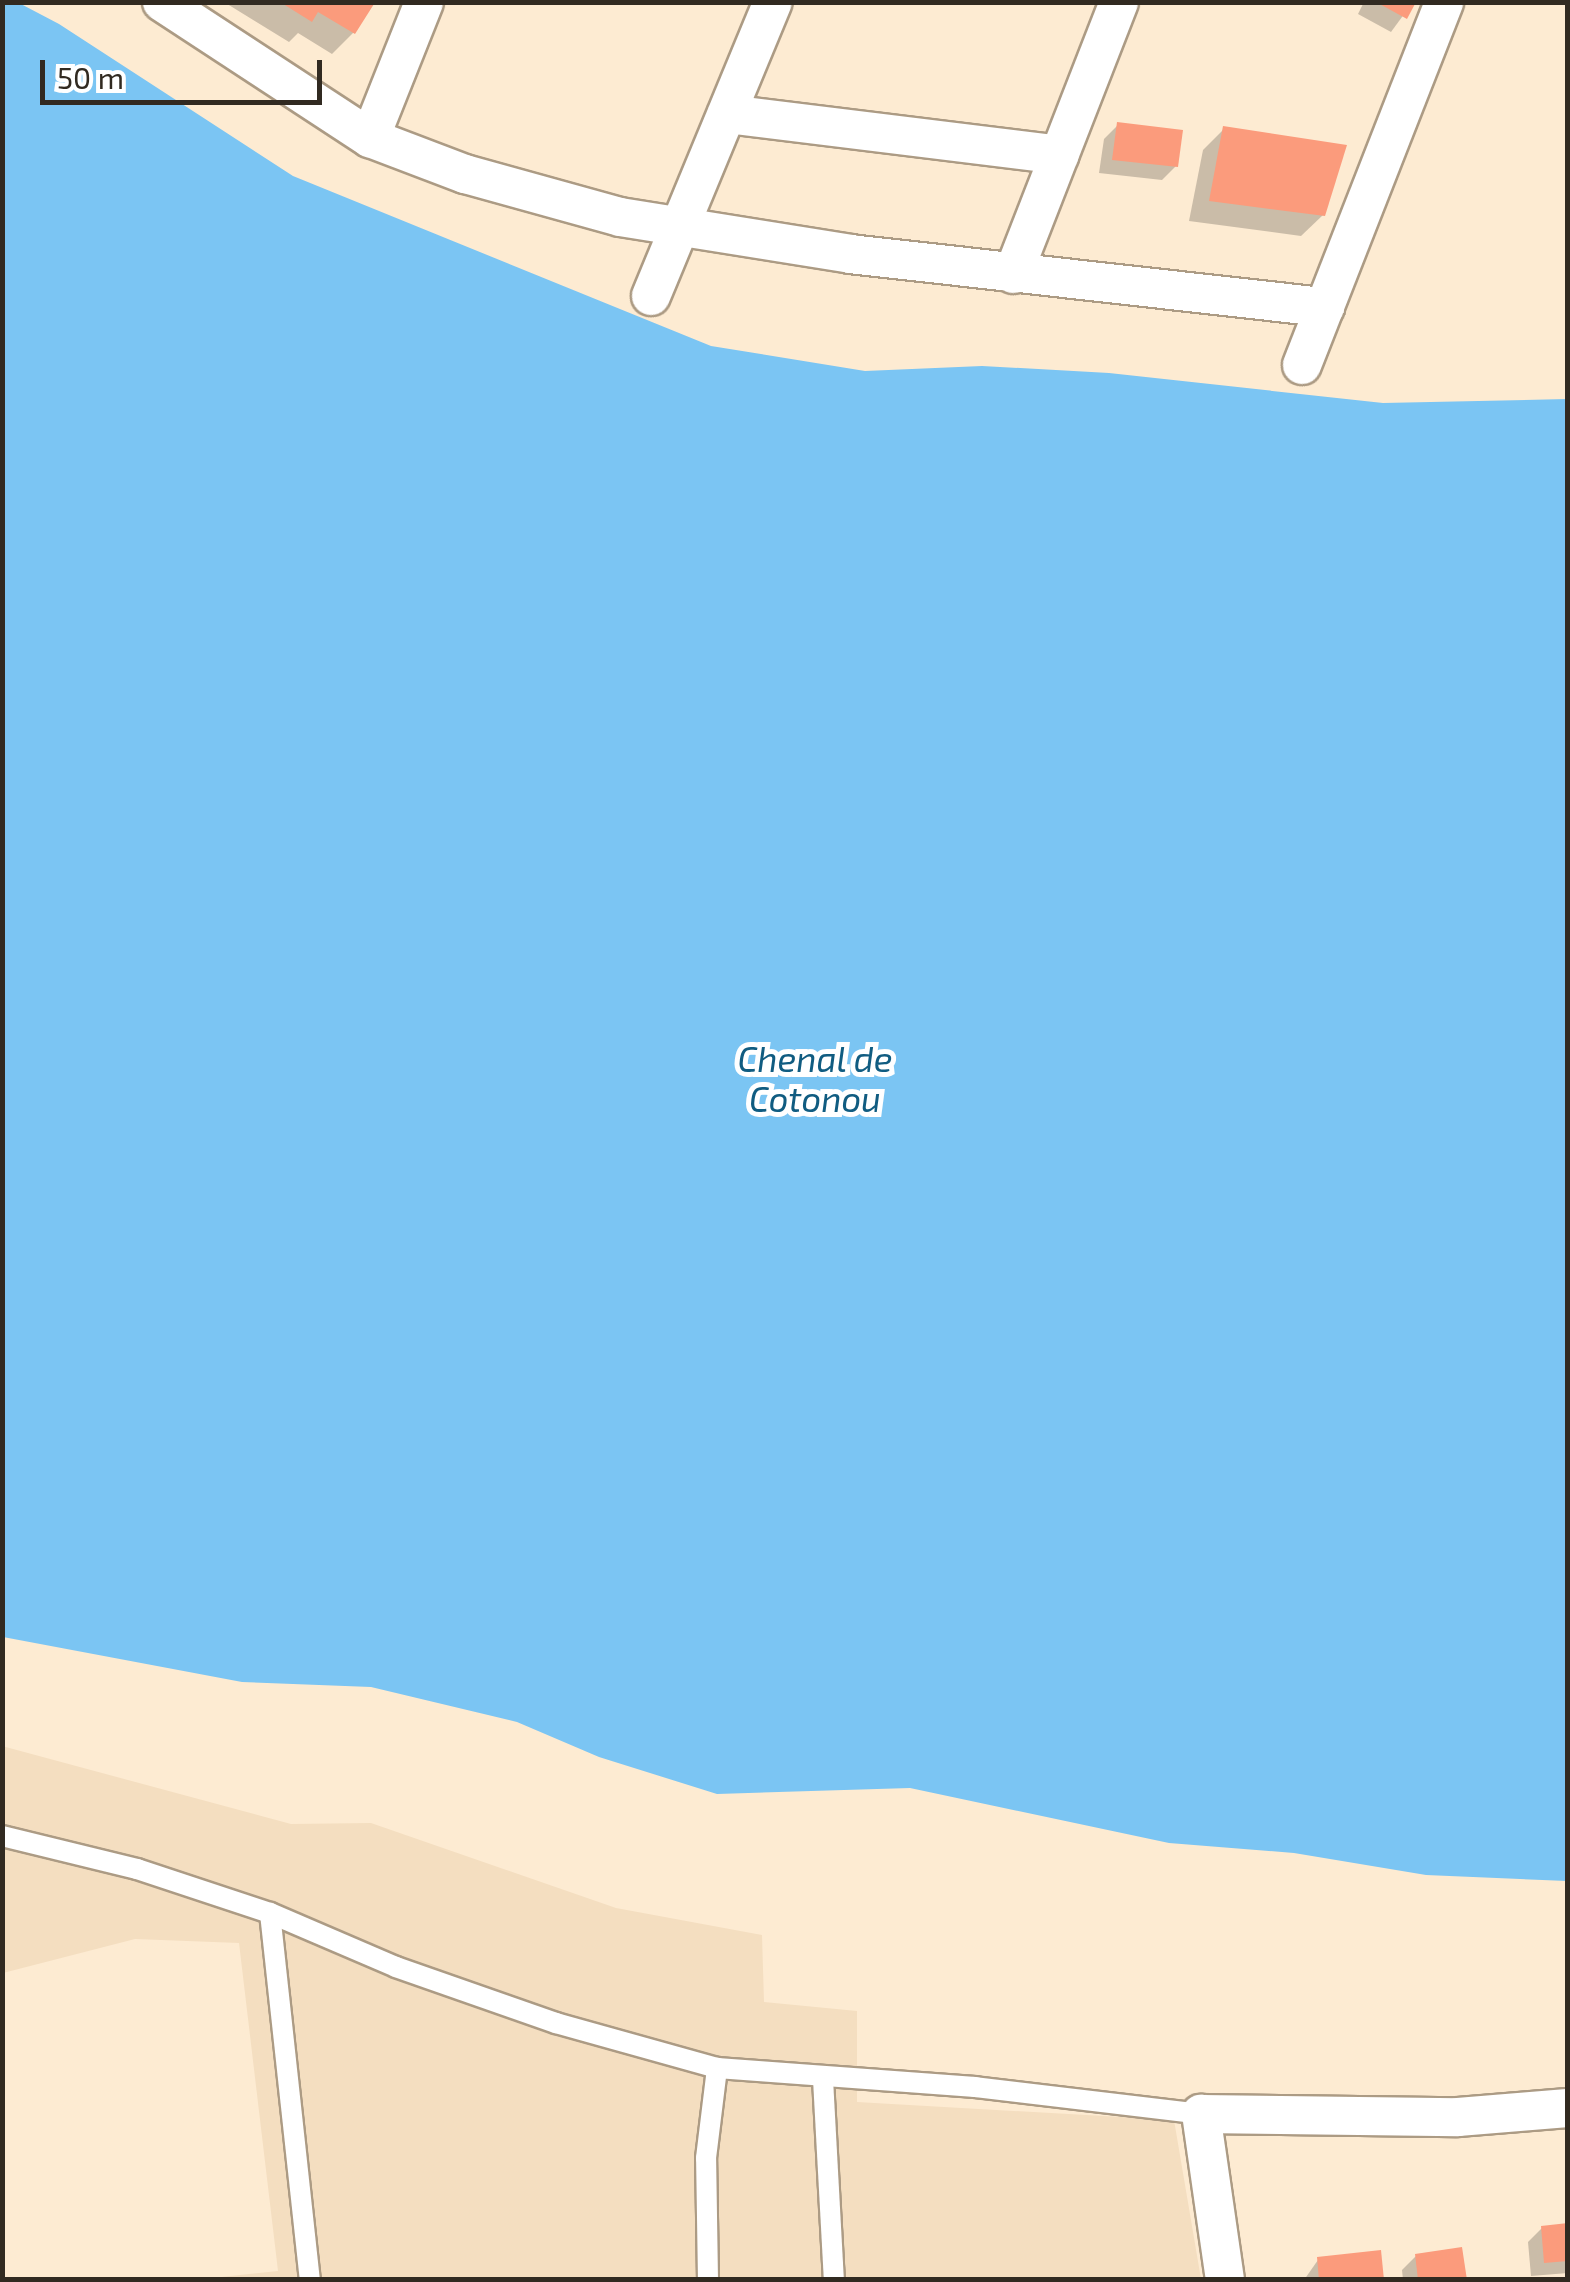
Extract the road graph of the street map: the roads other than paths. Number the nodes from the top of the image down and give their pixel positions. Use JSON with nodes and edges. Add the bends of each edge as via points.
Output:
{"nodes":[{"id":1,"x":162,"y":2,"type":"edge"},
{"id":2,"x":424,"y":2,"type":"edge"},
{"id":3,"x":773,"y":2,"type":"edge"},
{"id":4,"x":1119,"y":2,"type":"edge"},
{"id":5,"x":1444,"y":2,"type":"edge"},
{"id":6,"x":726,"y":114,"type":"junction"},
{"id":7,"x":370,"y":138,"type":"junction"},
{"id":8,"x":1060,"y":155,"type":"junction"},
{"id":9,"x":679,"y":228,"type":"junction"},
{"id":10,"x":1013,"y":274,"type":"junction"},
{"id":11,"x":651,"y":296,"type":"dead end"},
{"id":12,"x":1324,"y":308,"type":"junction"},
{"id":13,"x":1302,"y":365,"type":"dead end"},
{"id":14,"x":2,"y":1836,"type":"edge"},
{"id":15,"x":270,"y":1912,"type":"junction"},
{"id":16,"x":717,"y":2068,"type":"junction"},
{"id":17,"x":822,"y":2079,"type":"junction"},
{"id":18,"x":1568,"y":2108,"type":"edge"},
{"id":19,"x":1201,"y":2114,"type":"junction"},
{"id":20,"x":310,"y":2280,"type":"edge"},
{"id":21,"x":708,"y":2280,"type":"edge"},
{"id":22,"x":834,"y":2280,"type":"edge"},
{"id":23,"x":1225,"y":2280,"type":"edge"}],
"edges":[{"from":1,"to":7,"type":"street"},
{"from":2,"to":7,"type":"street"},
{"from":3,"to":6,"type":"street"},
{"from":4,"to":8,"type":"street"},
{"from":5,"to":12,"type":"street"},
{"from":6,"to":8,"type":"street"},
{"from":6,"to":9,"type":"street"},
{"from":7,"to":9,"type":"street","via":[[465,174]]},
{"from":8,"to":10,"type":"street"},
{"from":9,"to":10,"type":"street"},
{"from":9,"to":11,"type":"street"},
{"from":10,"to":12,"type":"street"},
{"from":12,"to":13,"type":"street"},
{"from":14,"to":15,"type":"lane","via":[[137,1869]]},
{"from":15,"to":16,"type":"lane","via":[[396,1967],[556,2024]]},
{"from":15,"to":20,"type":"lane"},
{"from":16,"to":17,"type":"lane"},
{"from":16,"to":21,"type":"lane","via":[[706,2158]]},
{"from":17,"to":19,"type":"lane","via":[[975,2087]]},
{"from":17,"to":22,"type":"lane"},
{"from":18,"to":19,"type":"street","via":[[1458,2117]]},
{"from":19,"to":23,"type":"street"}]}
